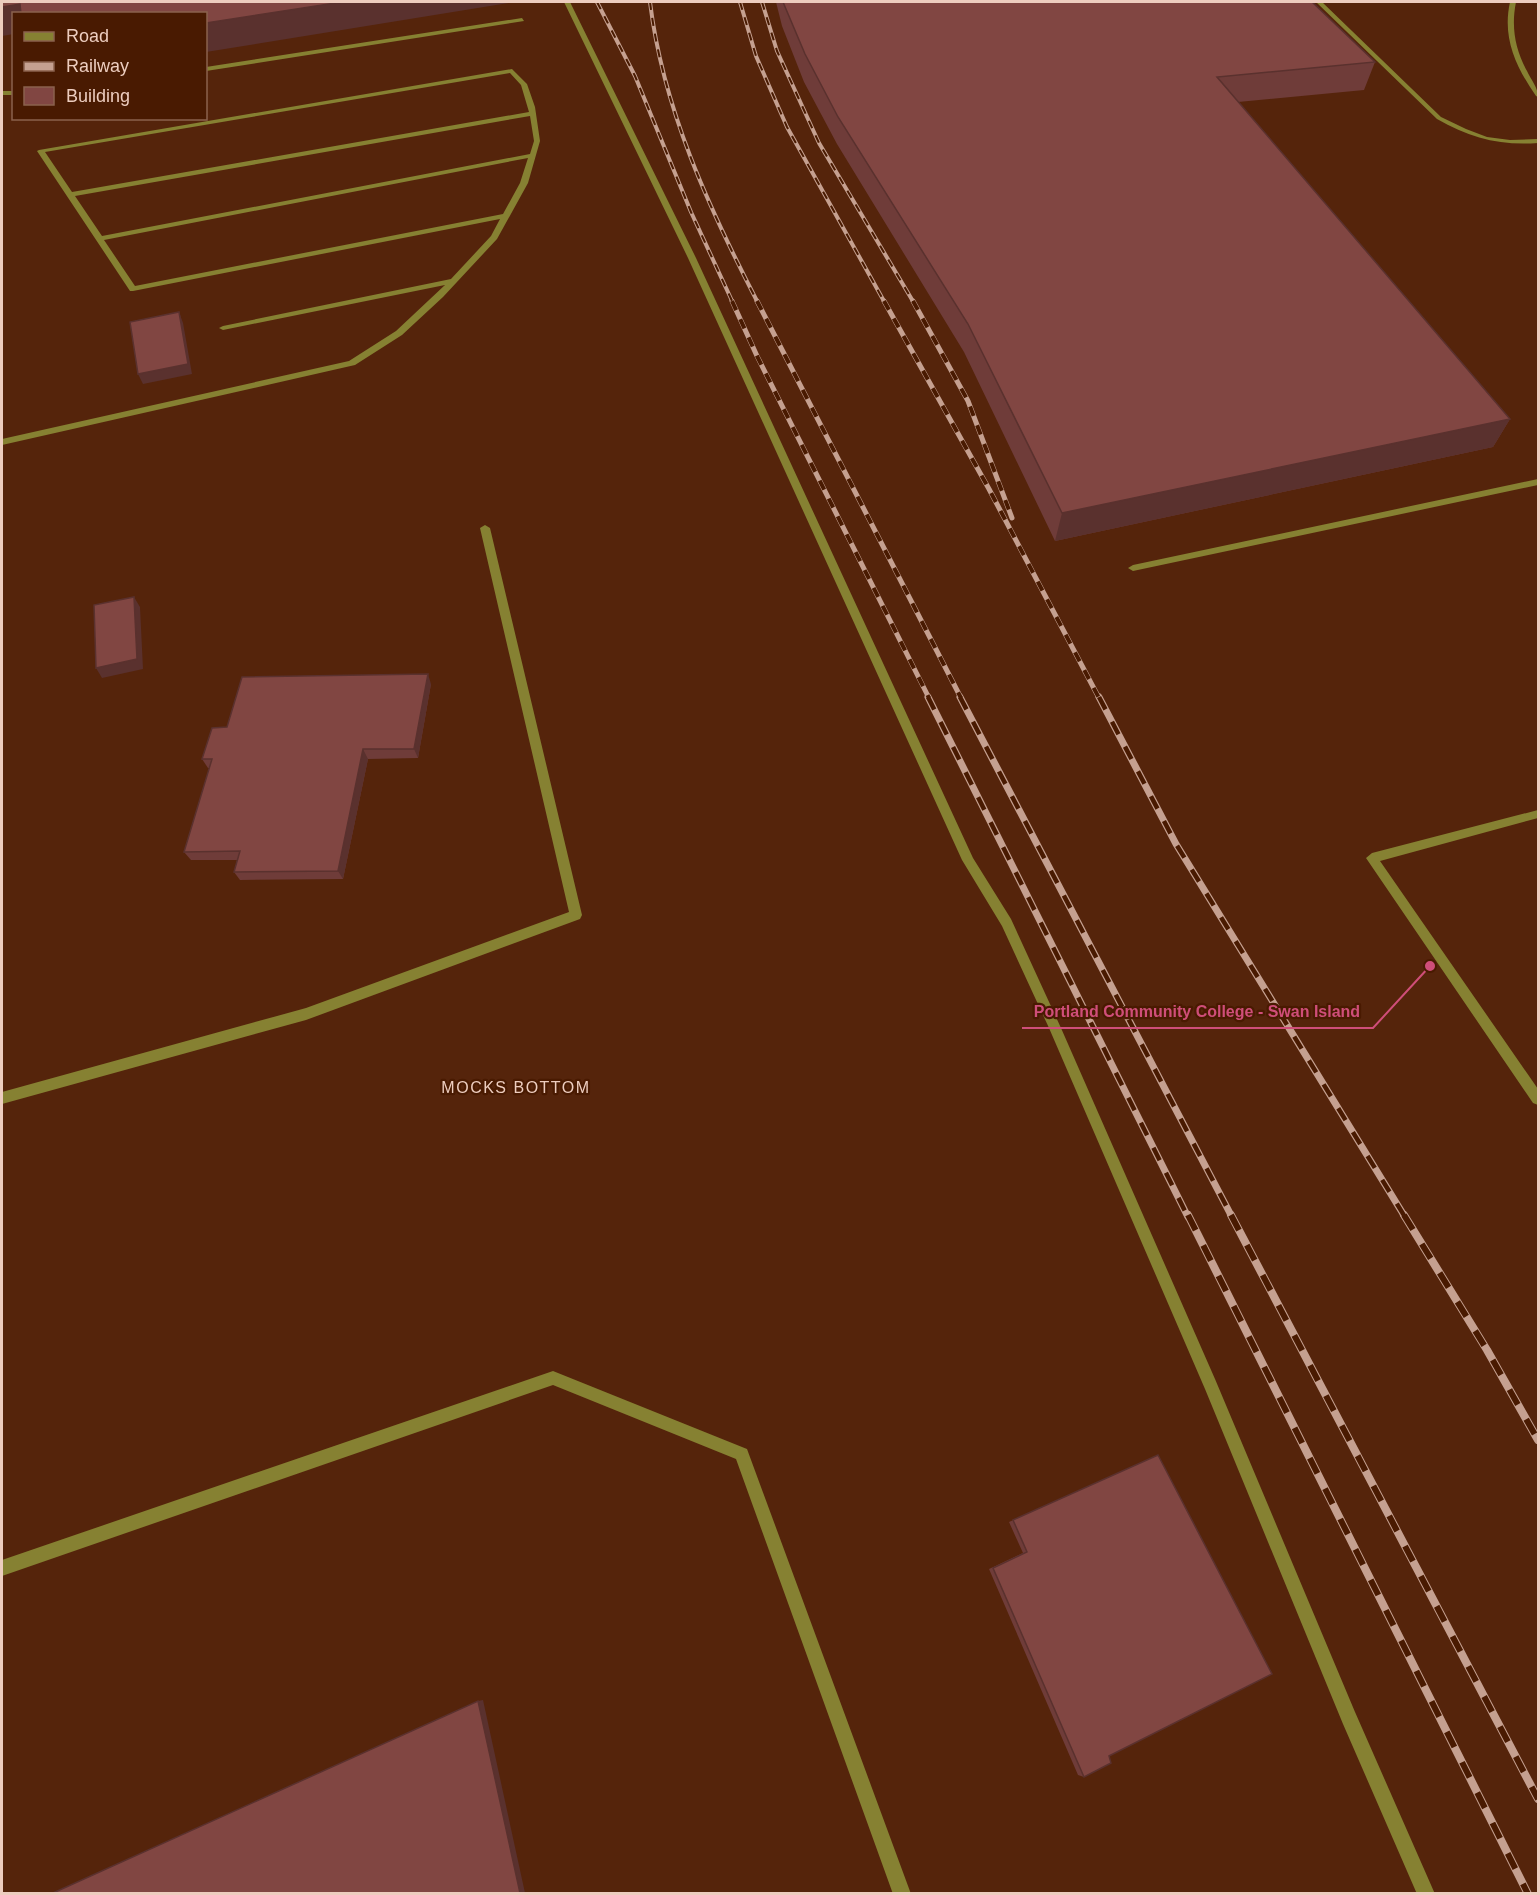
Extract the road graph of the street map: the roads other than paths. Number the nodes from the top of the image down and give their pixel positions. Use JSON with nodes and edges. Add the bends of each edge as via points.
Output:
{"nodes":[{"id":1,"x":567,"y":2,"type":"edge"},
{"id":2,"x":1319,"y":2,"type":"edge"},
{"id":3,"x":1514,"y":2,"type":"edge"},
{"id":4,"x":522,"y":20,"type":"dead end"},
{"id":5,"x":207,"y":69,"type":"edge"},
{"id":6,"x":1539,"y":95,"type":"edge"},
{"id":7,"x":533,"y":113,"type":"junction"},
{"id":8,"x":1539,"y":141,"type":"edge"},
{"id":9,"x":533,"y":155,"type":"junction"},
{"id":10,"x":70,"y":195,"type":"junction"},
{"id":11,"x":505,"y":216,"type":"junction"},
{"id":12,"x":99,"y":239,"type":"junction"},
{"id":13,"x":453,"y":281,"type":"junction"},
{"id":14,"x":223,"y":328,"type":"dead end"},
{"id":15,"x":2,"y":442,"type":"edge"},
{"id":16,"x":1539,"y":482,"type":"edge"},
{"id":17,"x":485,"y":528,"type":"dead end"},
{"id":18,"x":1133,"y":568,"type":"dead end"},
{"id":19,"x":1539,"y":814,"type":"edge"},
{"id":20,"x":2,"y":1098,"type":"edge"},
{"id":21,"x":1539,"y":1099,"type":"edge"},
{"id":22,"x":2,"y":1568,"type":"edge"},
{"id":23,"x":902,"y":1893,"type":"edge"},
{"id":24,"x":1426,"y":1893,"type":"edge"}],
"edges":[{"from":1,"to":24,"type":"street","via":[[692,258],[968,860],[1007,923],[1046,1007]]},
{"from":2,"to":8,"type":"street","via":[[1439,118],[1484,140]]},
{"from":3,"to":6,"type":"street","via":[[1510,43],[1517,62]]},
{"from":4,"to":5,"type":"street"},
{"from":7,"to":9,"type":"street","via":[[537,141]]},
{"from":7,"to":10,"type":"street"},
{"from":7,"to":10,"type":"street","via":[[524,84],[512,71],[41,151]]},
{"from":9,"to":11,"type":"street","via":[[524,183]]},
{"from":9,"to":12,"type":"street"},
{"from":10,"to":12,"type":"street"},
{"from":11,"to":12,"type":"street","via":[[133,290]]},
{"from":11,"to":13,"type":"street","via":[[494,237]]},
{"from":13,"to":14,"type":"street"},
{"from":13,"to":15,"type":"street","via":[[399,333],[352,363]]},
{"from":16,"to":18,"type":"street"},
{"from":17,"to":20,"type":"street","via":[[576,915],[306,1014]]},
{"from":19,"to":21,"type":"street","via":[[1372,858]]},
{"from":22,"to":23,"type":"street","via":[[552,1378],[742,1454]]}]}
